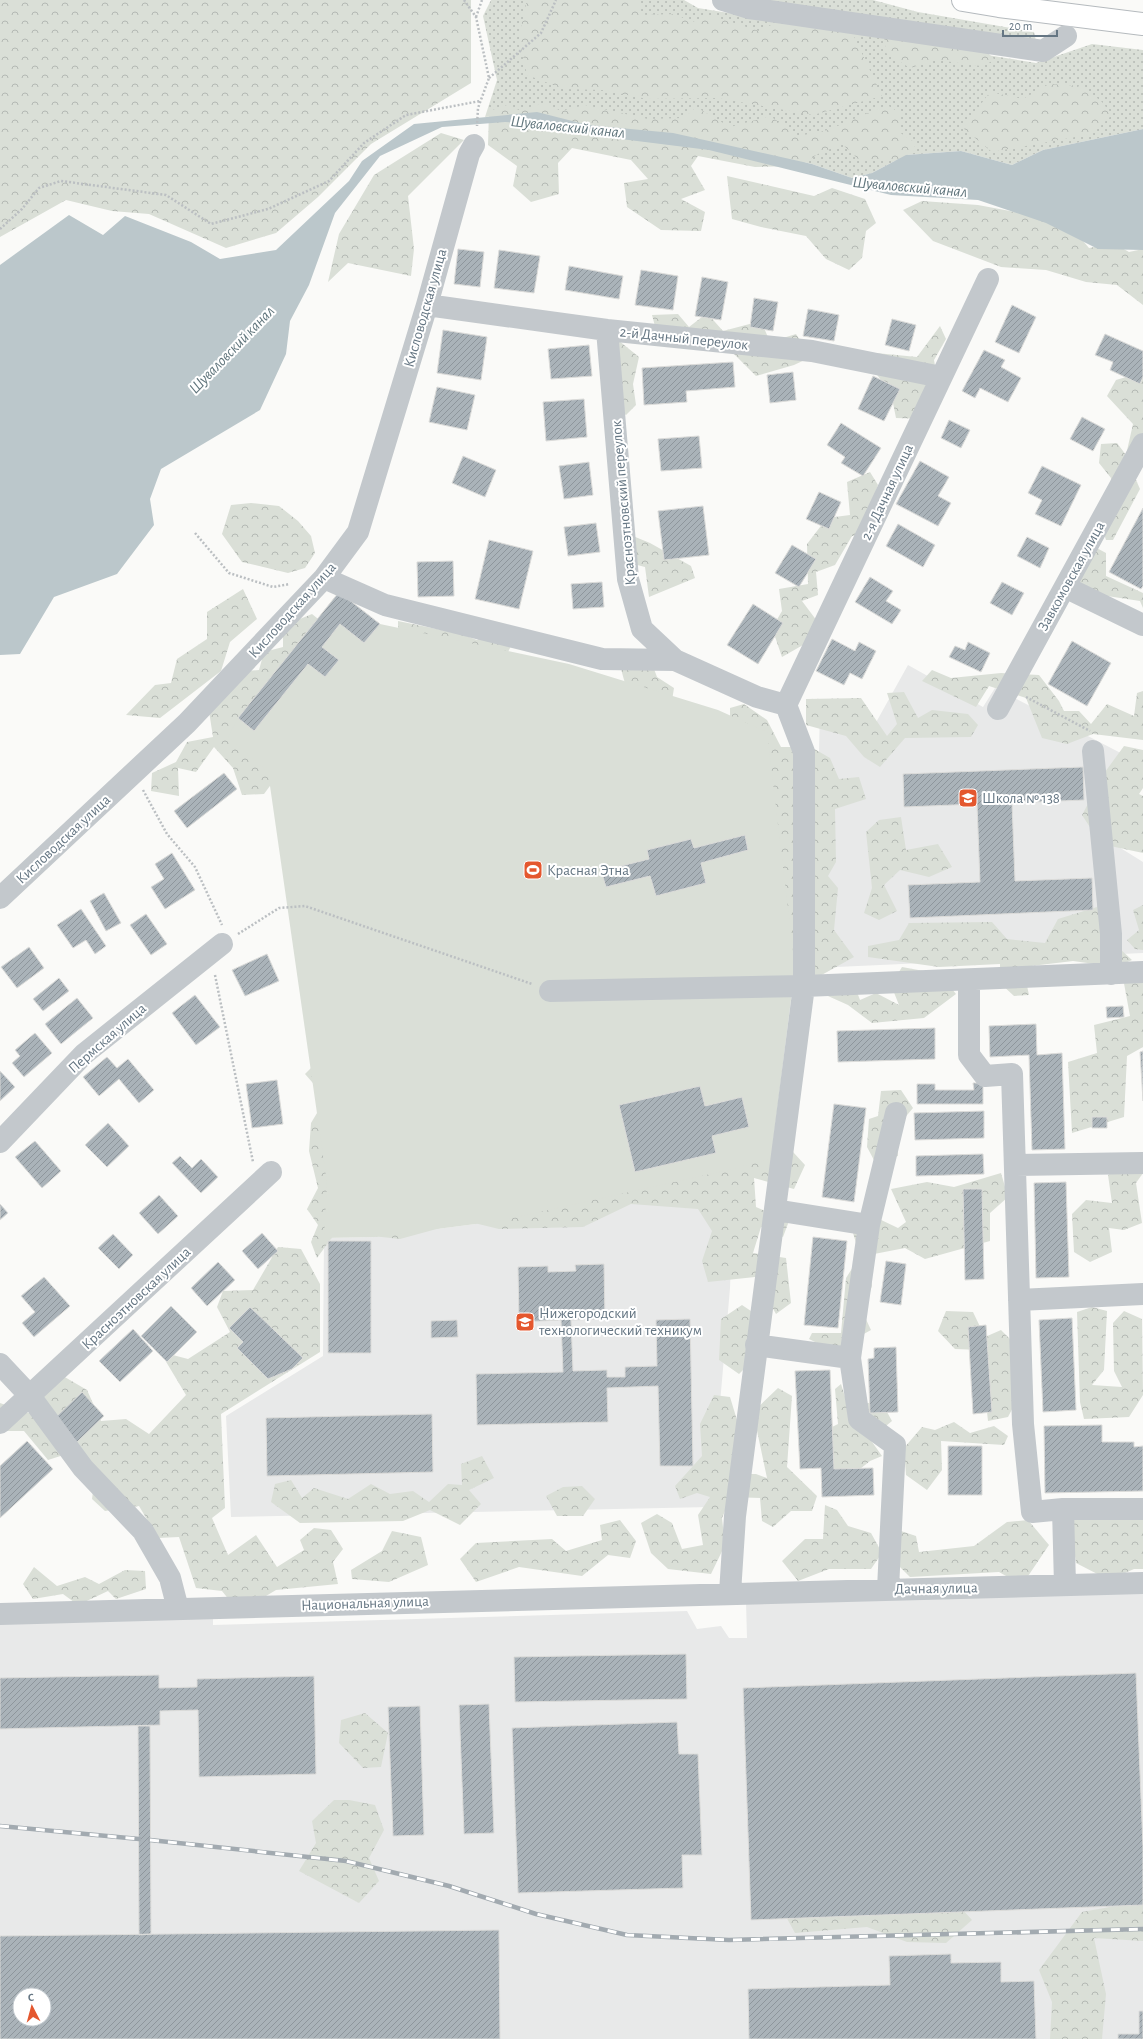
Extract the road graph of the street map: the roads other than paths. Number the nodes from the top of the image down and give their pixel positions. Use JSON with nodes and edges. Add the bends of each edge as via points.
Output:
{"nodes":[{"id":1,"x":723,"y":0,"type":"edge"},
{"id":2,"x":963,"y":0,"type":"edge"},
{"id":3,"x":1143,"y":24,"type":"edge"},
{"id":4,"x":1066,"y":36,"type":"dead end"},
{"id":5,"x":476,"y":139,"type":"road end"},
{"id":6,"x":988,"y":279,"type":"dead end"},
{"id":7,"x":427,"y":304,"type":"junction"},
{"id":8,"x":607,"y":330,"type":"junction"},
{"id":9,"x":941,"y":378,"type":"junction"},
{"id":10,"x":1143,"y":444,"type":"edge"},
{"id":11,"x":324,"y":578,"type":"junction"},
{"id":12,"x":1065,"y":587,"type":"junction"},
{"id":13,"x":1142,"y":624,"type":"edge"},
{"id":14,"x":675,"y":660,"type":"junction"},
{"id":15,"x":786,"y":705,"type":"junction"},
{"id":16,"x":998,"y":709,"type":"dead end"},
{"id":17,"x":1093,"y":751,"type":"road end"},
{"id":18,"x":0,"y":898,"type":"edge"},
{"id":19,"x":222,"y":944,"type":"road end"},
{"id":20,"x":1143,"y":972,"type":"edge"},
{"id":21,"x":1111,"y":974,"type":"junction"},
{"id":22,"x":969,"y":981,"type":"junction"},
{"id":23,"x":804,"y":986,"type":"junction"},
{"id":24,"x":550,"y":991,"type":"road end"},
{"id":25,"x":896,"y":1113,"type":"dead end"},
{"id":26,"x":0,"y":1142,"type":"edge"},
{"id":27,"x":1143,"y":1163,"type":"edge"},
{"id":28,"x":1016,"y":1166,"type":"junction"},
{"id":29,"x":271,"y":1172,"type":"dead end"},
{"id":30,"x":775,"y":1210,"type":"junction"},
{"id":31,"x":869,"y":1225,"type":"junction"},
{"id":32,"x":1143,"y":1294,"type":"edge"},
{"id":33,"x":1019,"y":1300,"type":"junction"},
{"id":34,"x":756,"y":1345,"type":"junction"},
{"id":35,"x":850,"y":1358,"type":"junction"},
{"id":36,"x":0,"y":1364,"type":"edge"},
{"id":37,"x":30,"y":1396,"type":"junction"},
{"id":38,"x":0,"y":1423,"type":"edge"},
{"id":39,"x":1063,"y":1509,"type":"junction"},
{"id":40,"x":1143,"y":1509,"type":"edge"},
{"id":41,"x":1143,"y":1583,"type":"edge"},
{"id":42,"x":1065,"y":1585,"type":"junction"},
{"id":43,"x":888,"y":1589,"type":"junction"},
{"id":44,"x":730,"y":1593,"type":"junction"},
{"id":45,"x":178,"y":1609,"type":"junction"},
{"id":46,"x":0,"y":1614,"type":"edge"}],
"edges":[{"from":1,"to":4,"type":"street","via":[[749,8],[1044,51]]},
{"from":2,"to":3,"type":"main road"},
{"from":5,"to":7,"type":"street","name":"Кисловодская улица","via":[[469,154]]},
{"from":6,"to":9,"type":"street","name":"2-я Дачная улица"},
{"from":7,"to":8,"type":"street","name":"2-й Дачный переулок"},
{"from":7,"to":11,"type":"street","name":"Кисловодская улица","via":[[358,532]]},
{"from":8,"to":9,"type":"street","name":"2-й Дачный переулок","via":[[812,351]]},
{"from":8,"to":14,"type":"street","name":"Красноэтновский переулок","via":[[628,579],[642,629]]},
{"from":9,"to":15,"type":"street","name":"2-я Дачная улица"},
{"from":10,"to":12,"type":"street","name":"Завкомовская улица"},
{"from":11,"to":14,"type":"street","via":[[385,605],[602,659]]},
{"from":11,"to":18,"type":"street","name":"Кисловодская улица","via":[[187,723]]},
{"from":12,"to":13,"type":"street"},
{"from":12,"to":16,"type":"street","name":"Завкомовская улица"},
{"from":14,"to":15,"type":"street","via":[[757,697]]},
{"from":15,"to":23,"type":"street","via":[[804,752]]},
{"from":17,"to":21,"type":"street","via":[[1111,934]]},
{"from":19,"to":26,"type":"street","name":"Пермская улица","via":[[84,1054]]},
{"from":20,"to":21,"type":"street"},
{"from":21,"to":22,"type":"street"},
{"from":22,"to":23,"type":"street"},
{"from":22,"to":28,"type":"street","via":[[969,1055],[985,1076],[1012,1074]]},
{"from":23,"to":24,"type":"street"},
{"from":23,"to":30,"type":"street"},
{"from":25,"to":31,"type":"street"},
{"from":27,"to":28,"type":"street"},
{"from":28,"to":33,"type":"street"},
{"from":29,"to":37,"type":"street","name":"Красноэтновская улица"},
{"from":30,"to":31,"type":"street"},
{"from":30,"to":34,"type":"street"},
{"from":31,"to":35,"type":"street"},
{"from":32,"to":33,"type":"street"},
{"from":33,"to":39,"type":"street","via":[[1023,1424],[1032,1512]]},
{"from":34,"to":35,"type":"street"},
{"from":34,"to":44,"type":"street","via":[[735,1516]]},
{"from":35,"to":43,"type":"street","via":[[859,1419],[895,1445]]},
{"from":36,"to":37,"type":"street"},
{"from":37,"to":38,"type":"street","name":"Красноэтновская улица"},
{"from":37,"to":45,"type":"street","via":[[83,1468],[143,1531],[170,1578]]},
{"from":39,"to":40,"type":"street"},
{"from":39,"to":42,"type":"street"},
{"from":41,"to":42,"type":"street","name":"Дачная улица"},
{"from":42,"to":43,"type":"street","name":"Дачная улица"},
{"from":43,"to":44,"type":"street","name":"Дачная улица"},
{"from":44,"to":45,"type":"street","name":"Национальная улица"},
{"from":45,"to":46,"type":"street","name":"Национальная улица"}]}
